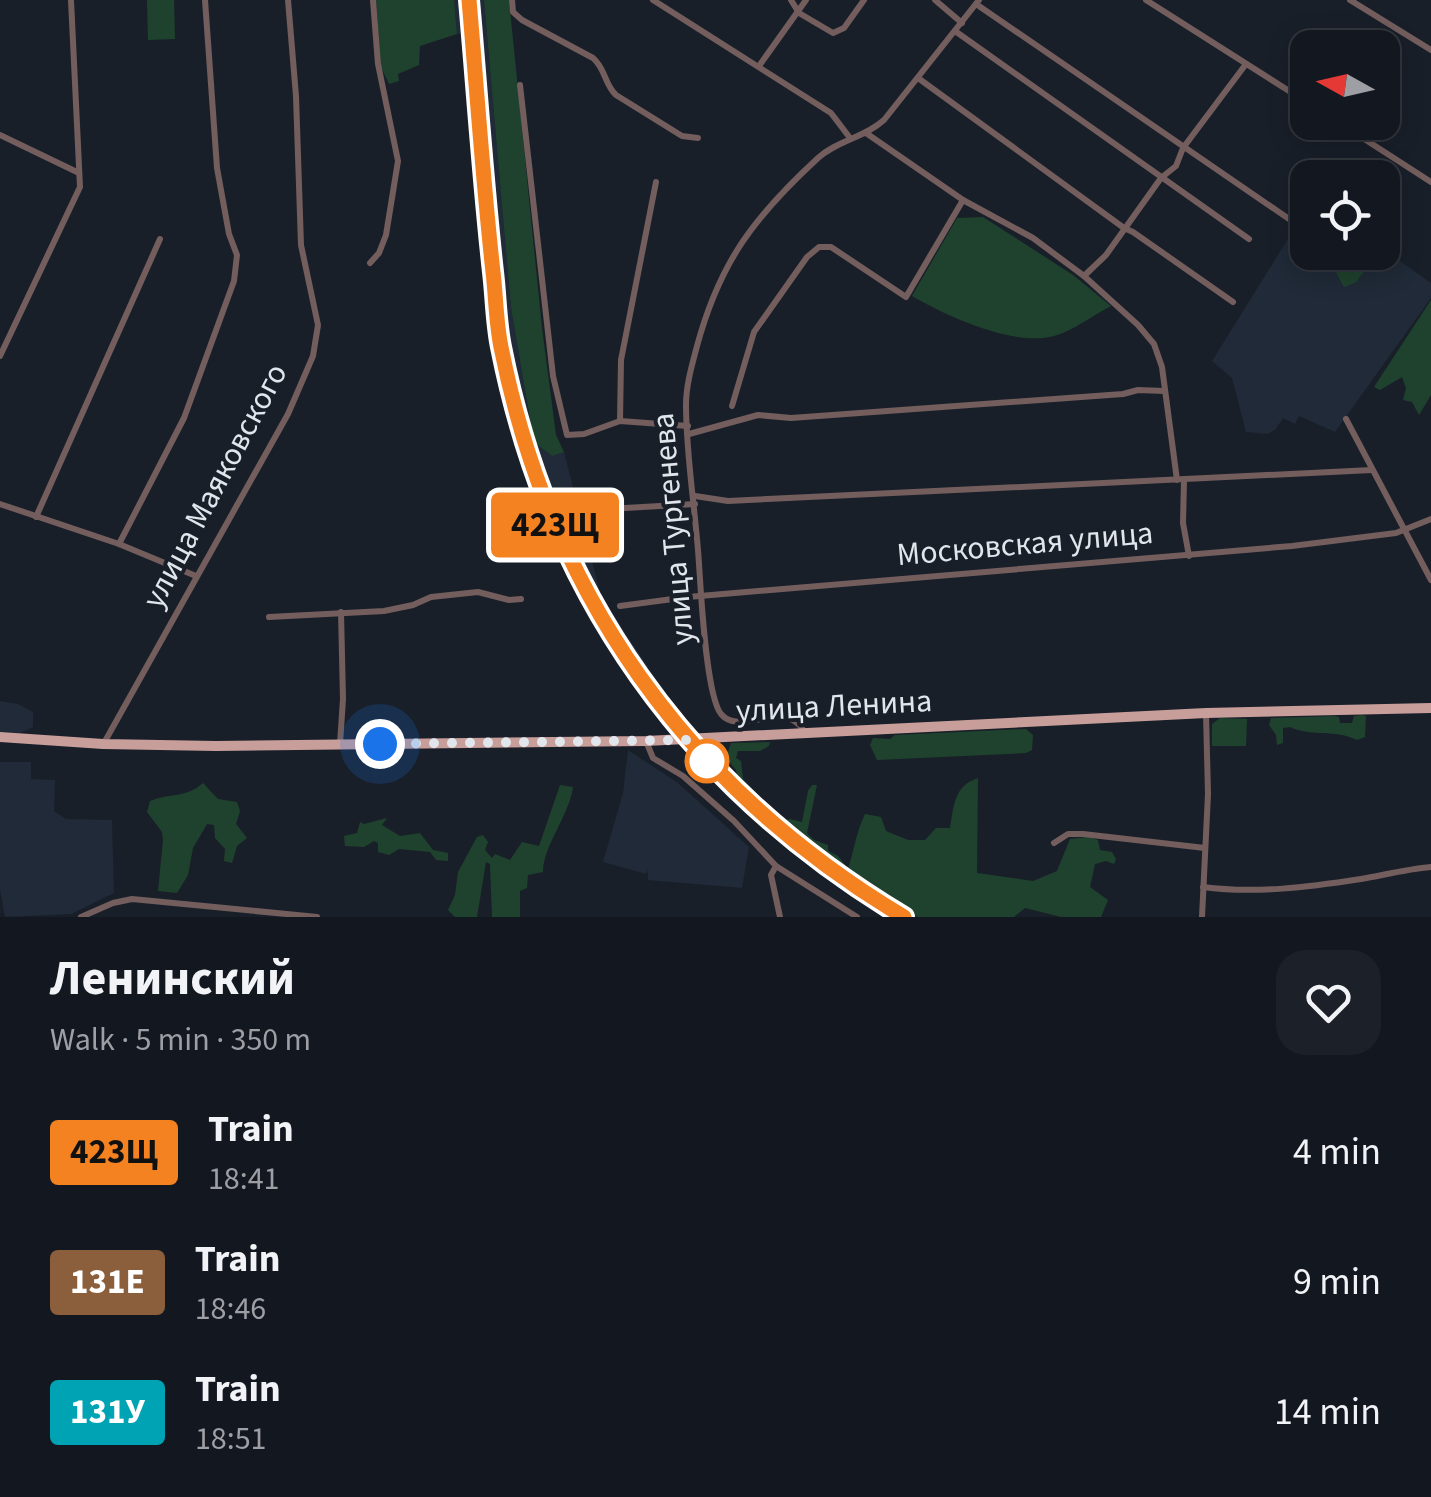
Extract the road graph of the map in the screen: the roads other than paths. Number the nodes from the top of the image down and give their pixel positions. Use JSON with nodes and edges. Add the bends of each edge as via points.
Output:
{"nodes":[{"id":1,"x":71,"y":0,"type":"edge"},
{"id":2,"x":205,"y":0,"type":"edge"},
{"id":3,"x":288,"y":0,"type":"edge"},
{"id":4,"x":374,"y":0,"type":"edge"},
{"id":5,"x":512,"y":0,"type":"edge"},
{"id":6,"x":653,"y":0,"type":"edge"},
{"id":7,"x":791,"y":0,"type":"edge"},
{"id":8,"x":806,"y":0,"type":"edge"},
{"id":9,"x":864,"y":0,"type":"edge"},
{"id":10,"x":934,"y":0,"type":"edge"},
{"id":11,"x":1146,"y":0,"type":"edge"},
{"id":12,"x":1350,"y":0,"type":"edge"},
{"id":13,"x":978,"y":2,"type":"edge"},
{"id":14,"x":799,"y":13,"type":"junction"},
{"id":15,"x":962,"y":23,"type":"junction"},
{"id":16,"x":956,"y":31,"type":"junction"},
{"id":17,"x":1431,"y":50,"type":"edge"},
{"id":18,"x":1246,"y":64,"type":"junction"},
{"id":19,"x":760,"y":66,"type":"junction"},
{"id":20,"x":918,"y":78,"type":"junction"},
{"id":21,"x":520,"y":85,"type":"dead end"},
{"id":22,"x":1290,"y":92,"type":"edge"},
{"id":23,"x":866,"y":134,"type":"junction"},
{"id":24,"x":0,"y":135,"type":"edge"},
{"id":25,"x":698,"y":138,"type":"dead end"},
{"id":26,"x":850,"y":138,"type":"junction"},
{"id":27,"x":1366,"y":140,"type":"edge"},
{"id":28,"x":1183,"y":148,"type":"junction"},
{"id":29,"x":78,"y":172,"type":"junction"},
{"id":30,"x":1162,"y":178,"type":"junction"},
{"id":31,"x":656,"y":182,"type":"dead end"},
{"id":32,"x":1431,"y":182,"type":"edge"},
{"id":33,"x":963,"y":200,"type":"junction"},
{"id":34,"x":1290,"y":220,"type":"edge"},
{"id":35,"x":1124,"y":228,"type":"junction"},
{"id":36,"x":1249,"y":238,"type":"dead end"},
{"id":37,"x":160,"y":239,"type":"dead end"},
{"id":38,"x":370,"y":263,"type":"dead end"},
{"id":39,"x":1084,"y":276,"type":"junction"},
{"id":40,"x":1233,"y":302,"type":"dead end"},
{"id":41,"x":0,"y":356,"type":"edge"},
{"id":42,"x":1166,"y":391,"type":"junction"},
{"id":43,"x":732,"y":406,"type":"dead end"},
{"id":44,"x":1346,"y":418,"type":"dead end"},
{"id":45,"x":620,"y":421,"type":"junction"},
{"id":46,"x":688,"y":430,"type":"junction"},
{"id":47,"x":1372,"y":470,"type":"junction"},
{"id":48,"x":1181,"y":480,"type":"junction"},
{"id":49,"x":695,"y":500,"type":"junction"},
{"id":50,"x":0,"y":504,"type":"edge"},
{"id":51,"x":590,"y":510,"type":"dead end"},
{"id":52,"x":36,"y":517,"type":"junction"},
{"id":53,"x":1431,"y":520,"type":"edge"},
{"id":54,"x":1404,"y":530,"type":"junction"},
{"id":55,"x":119,"y":544,"type":"junction"},
{"id":56,"x":1188,"y":556,"type":"junction"},
{"id":57,"x":196,"y":576,"type":"junction"},
{"id":58,"x":1431,"y":580,"type":"edge"},
{"id":59,"x":701,"y":598,"type":"junction"},
{"id":60,"x":521,"y":599,"type":"dead end"},
{"id":61,"x":620,"y":606,"type":"dead end"},
{"id":62,"x":340,"y":612,"type":"junction"},
{"id":63,"x":269,"y":617,"type":"dead end"},
{"id":64,"x":1431,"y":708,"type":"edge"},
{"id":65,"x":1206,"y":713,"type":"junction"},
{"id":66,"x":804,"y":731,"type":"junction"},
{"id":67,"x":0,"y":737,"type":"edge"},
{"id":68,"x":646,"y":742,"type":"junction"},
{"id":69,"x":103,"y":744,"type":"junction"},
{"id":70,"x":340,"y":744,"type":"junction"},
{"id":71,"x":1054,"y":843,"type":"dead end"},
{"id":72,"x":1205,"y":848,"type":"junction"},
{"id":73,"x":776,"y":866,"type":"junction"},
{"id":74,"x":1431,"y":867,"type":"edge"},
{"id":75,"x":1203,"y":887,"type":"junction"},
{"id":76,"x":81,"y":917,"type":"edge"},
{"id":77,"x":317,"y":917,"type":"edge"},
{"id":78,"x":780,"y":917,"type":"edge"},
{"id":79,"x":857,"y":917,"type":"edge"},
{"id":80,"x":1202,"y":917,"type":"edge"}],
"edges":[{"from":1,"to":29,"type":"street"},
{"from":2,"to":55,"type":"street","via":[[216,168],[237,255],[234,281],[184,418]]},
{"from":3,"to":57,"type":"street","name":"улица Маяковского","via":[[301,245],[318,324],[313,356],[288,414]]},
{"from":4,"to":38,"type":"street","via":[[378,64],[398,161],[386,235]]},
{"from":5,"to":25,"type":"street","via":[[522,20],[602,66],[616,95],[682,136]]},
{"from":6,"to":19,"type":"street"},
{"from":7,"to":14,"type":"street"},
{"from":8,"to":14,"type":"street"},
{"from":9,"to":14,"type":"street","via":[[838,32]]},
{"from":10,"to":15,"type":"street"},
{"from":11,"to":18,"type":"street"},
{"from":12,"to":17,"type":"street"},
{"from":13,"to":15,"type":"street"},
{"from":13,"to":28,"type":"street"},
{"from":14,"to":19,"type":"street"},
{"from":15,"to":16,"type":"street"},
{"from":16,"to":20,"type":"street"},
{"from":16,"to":30,"type":"street"},
{"from":18,"to":22,"type":"street"},
{"from":18,"to":28,"type":"street"},
{"from":19,"to":26,"type":"street","via":[[831,113]]},
{"from":20,"to":23,"type":"street"},
{"from":20,"to":35,"type":"street"},
{"from":21,"to":45,"type":"street","via":[[554,376],[567,435]]},
{"from":23,"to":26,"type":"street","name":"улица Тургенева"},
{"from":23,"to":33,"type":"street"},
{"from":24,"to":29,"type":"street"},
{"from":26,"to":46,"type":"street","name":"улица Тургенева","via":[[786,190],[724,269],[692,367]]},
{"from":27,"to":32,"type":"street"},
{"from":28,"to":30,"type":"street"},
{"from":28,"to":34,"type":"street"},
{"from":29,"to":41,"type":"street","via":[[80,187]]},
{"from":30,"to":35,"type":"street"},
{"from":30,"to":36,"type":"street"},
{"from":31,"to":45,"type":"street","via":[[621,360]]},
{"from":33,"to":39,"type":"street","via":[[1033,238]]},
{"from":33,"to":43,"type":"street","via":[[906,296],[831,247],[818,247],[754,332]]},
{"from":35,"to":39,"type":"street"},
{"from":35,"to":40,"type":"street"},
{"from":37,"to":52,"type":"street"},
{"from":39,"to":42,"type":"street","via":[[1154,344]]},
{"from":42,"to":46,"type":"street","via":[[758,416]]},
{"from":42,"to":48,"type":"street","via":[[1172,459]]},
{"from":44,"to":47,"type":"street"},
{"from":45,"to":46,"type":"street"},
{"from":46,"to":49,"type":"street","name":"улица Тургенева"},
{"from":47,"to":48,"type":"street"},
{"from":47,"to":54,"type":"street"},
{"from":48,"to":49,"type":"street"},
{"from":48,"to":56,"type":"street"},
{"from":49,"to":51,"type":"street"},
{"from":49,"to":59,"type":"street","name":"улица Тургенева"},
{"from":50,"to":52,"type":"street"},
{"from":52,"to":55,"type":"street"},
{"from":53,"to":54,"type":"street","name":"Московская улица"},
{"from":54,"to":56,"type":"street","name":"Московская улица"},
{"from":54,"to":58,"type":"street"},
{"from":55,"to":57,"type":"street"},
{"from":56,"to":59,"type":"street","name":"Московская улица"},
{"from":57,"to":69,"type":"street","name":"улица Маяковского"},
{"from":59,"to":61,"type":"street","name":"Московская улица"},
{"from":59,"to":66,"type":"street","name":"улица Тургенева","via":[[715,701],[723,716],[733,722],[788,718]]},
{"from":60,"to":62,"type":"street","via":[[478,592],[431,596],[384,611]]},
{"from":62,"to":63,"type":"street"},
{"from":62,"to":70,"type":"street"},
{"from":64,"to":65,"type":"main road","name":"улица Ленина"},
{"from":65,"to":66,"type":"main road","name":"улица Ленина"},
{"from":65,"to":72,"type":"street"},
{"from":66,"to":68,"type":"main road","name":"улица Ленина"},
{"from":67,"to":69,"type":"main road","name":"улица Ленина"},
{"from":68,"to":70,"type":"main road","name":"улица Ленина"},
{"from":68,"to":73,"type":"street","via":[[654,758],[734,821]]},
{"from":69,"to":70,"type":"main road","name":"улица Ленина"},
{"from":71,"to":72,"type":"street","via":[[1084,834]]},
{"from":72,"to":75,"type":"street"},
{"from":73,"to":78,"type":"street","via":[[771,875]]},
{"from":73,"to":79,"type":"street"},
{"from":74,"to":75,"type":"street","via":[[1272,889]]},
{"from":75,"to":80,"type":"street"},
{"from":76,"to":77,"type":"street","via":[[132,899]]}]}
